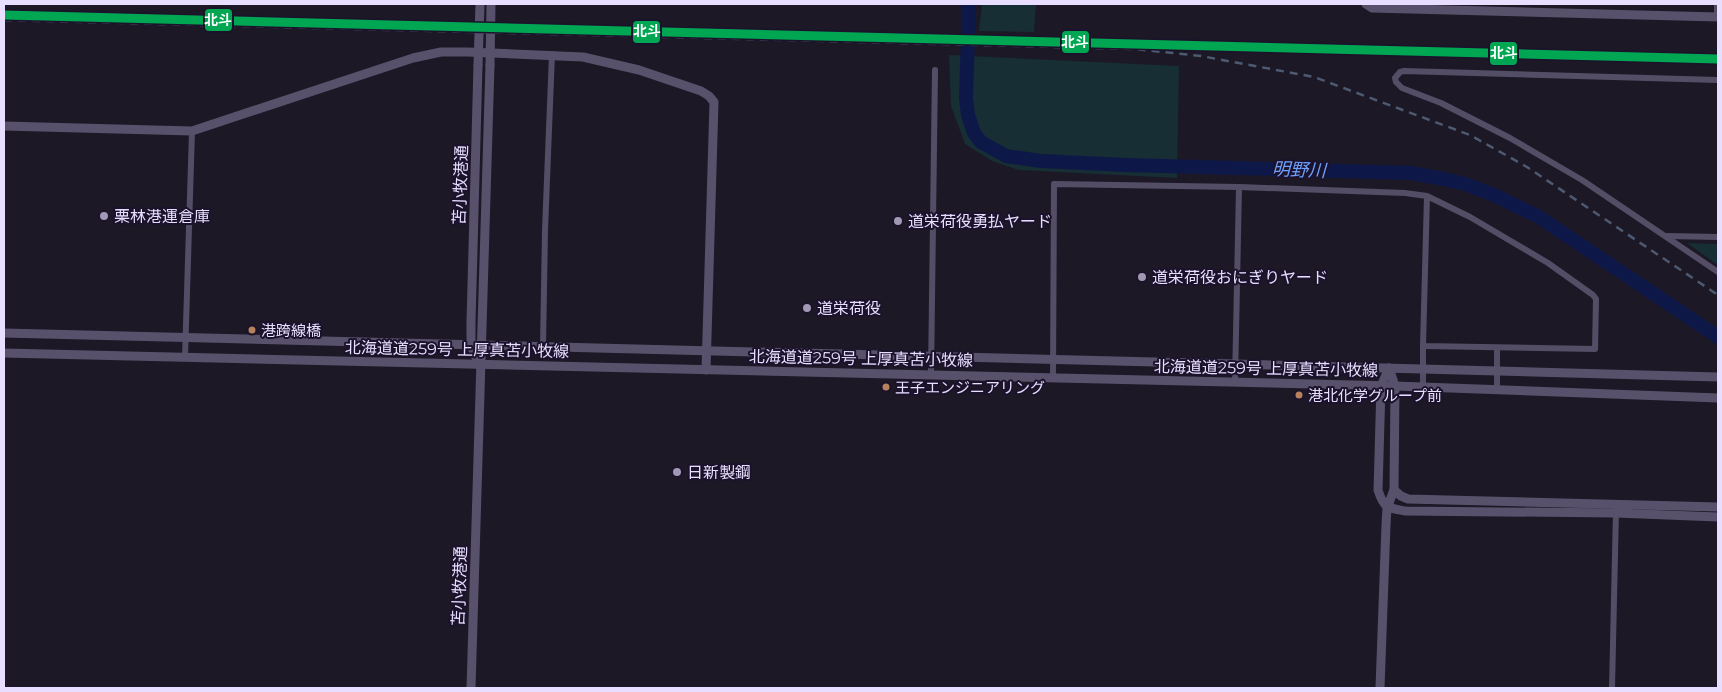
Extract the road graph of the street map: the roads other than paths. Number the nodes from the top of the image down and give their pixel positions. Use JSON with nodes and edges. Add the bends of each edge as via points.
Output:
{"nodes":[{"id":1,"x":480,"y":4,"type":"edge"},
{"id":2,"x":491,"y":4,"type":"edge"},
{"id":3,"x":1366,"y":4,"type":"edge"},
{"id":4,"x":1717,"y":4,"type":"edge"},
{"id":5,"x":1458,"y":7,"type":"edge"},
{"id":6,"x":1717,"y":17,"type":"edge"},
{"id":7,"x":552,"y":54,"type":"junction"},
{"id":8,"x":935,"y":70,"type":"dead end"},
{"id":9,"x":1718,"y":80,"type":"edge"},
{"id":10,"x":4,"y":126,"type":"edge"},
{"id":11,"x":192,"y":131,"type":"junction"},
{"id":12,"x":1240,"y":187,"type":"junction"},
{"id":13,"x":1427,"y":196,"type":"junction"},
{"id":14,"x":1666,"y":236,"type":"junction"},
{"id":15,"x":1718,"y":237,"type":"edge"},
{"id":16,"x":1718,"y":272,"type":"edge"},
{"id":17,"x":4,"y":333,"type":"edge"},
{"id":18,"x":186,"y":338,"type":"junction"},
{"id":19,"x":471,"y":345,"type":"junction"},
{"id":20,"x":482,"y":345,"type":"junction"},
{"id":21,"x":1423,"y":346,"type":"junction"},
{"id":22,"x":543,"y":347,"type":"junction"},
{"id":23,"x":1497,"y":348,"type":"junction"},
{"id":24,"x":706,"y":351,"type":"junction"},
{"id":25,"x":4,"y":353,"type":"edge"},
{"id":26,"x":931,"y":356,"type":"junction"},
{"id":27,"x":185,"y":357,"type":"junction"},
{"id":28,"x":1053,"y":359,"type":"junction"},
{"id":29,"x":1235,"y":364,"type":"junction"},
{"id":30,"x":480,"y":365,"type":"junction"},
{"id":31,"x":1389,"y":368,"type":"junction"},
{"id":32,"x":1424,"y":369,"type":"junction"},
{"id":33,"x":706,"y":370,"type":"junction"},
{"id":34,"x":1497,"y":372,"type":"junction"},
{"id":35,"x":931,"y":375,"type":"junction"},
{"id":36,"x":1718,"y":377,"type":"edge"},
{"id":37,"x":1053,"y":378,"type":"junction"},
{"id":38,"x":1235,"y":382,"type":"junction"},
{"id":39,"x":1381,"y":386,"type":"junction"},
{"id":40,"x":1395,"y":386,"type":"junction"},
{"id":41,"x":1423,"y":387,"type":"junction"},
{"id":42,"x":1496,"y":390,"type":"junction"},
{"id":43,"x":1718,"y":398,"type":"edge"},
{"id":44,"x":1394,"y":490,"type":"junction"},
{"id":45,"x":1718,"y":507,"type":"edge"},
{"id":46,"x":1387,"y":508,"type":"junction"},
{"id":47,"x":1617,"y":509,"type":"junction"},
{"id":48,"x":1718,"y":517,"type":"edge"},
{"id":49,"x":471,"y":688,"type":"edge"},
{"id":50,"x":1380,"y":688,"type":"edge"},
{"id":51,"x":1612,"y":688,"type":"edge"}],
"edges":[{"from":1,"to":19,"type":"street","name":"苫小牧港通","bridge":true},
{"from":2,"to":20,"type":"street","name":"苫小牧港通","bridge":true},
{"from":3,"to":5,"type":"street","via":[[1372,8]]},
{"from":4,"to":6,"type":"street"},
{"from":5,"to":6,"type":"street"},
{"from":7,"to":11,"type":"street","via":[[441,52],[413,58]]},
{"from":7,"to":22,"type":"street"},
{"from":7,"to":24,"type":"street","via":[[583,56],[639,70],[701,92],[714,102]]},
{"from":8,"to":26,"type":"street"},
{"from":9,"to":14,"type":"street","via":[[1404,71],[1395,78],[1398,86],[1441,103],[1510,138],[1582,180]]},
{"from":10,"to":11,"type":"street"},
{"from":11,"to":18,"type":"street"},
{"from":12,"to":13,"type":"street"},
{"from":12,"to":28,"type":"street","via":[[1054,184]]},
{"from":12,"to":29,"type":"street"},
{"from":13,"to":21,"type":"street"},
{"from":13,"to":23,"type":"street","via":[[1518,244],[1596,299],[1595,349]]},
{"from":14,"to":15,"type":"street"},
{"from":14,"to":16,"type":"street"},
{"from":17,"to":18,"type":"street","name":"北海道道259号 上厚真苫小牧線"},
{"from":18,"to":19,"type":"street","name":"北海道道259号 上厚真苫小牧線"},
{"from":18,"to":27,"type":"street"},
{"from":19,"to":20,"type":"street","name":"北海道道259号 上厚真苫小牧線"},
{"from":19,"to":30,"type":"street","name":"苫小牧港通"},
{"from":20,"to":22,"type":"street","name":"北海道道259号 上厚真苫小牧線"},
{"from":20,"to":30,"type":"street","name":"苫小牧港通"},
{"from":21,"to":23,"type":"street"},
{"from":21,"to":32,"type":"street"},
{"from":22,"to":24,"type":"street","name":"北海道道259号 上厚真苫小牧線"},
{"from":23,"to":34,"type":"street"},
{"from":24,"to":26,"type":"street","name":"北海道道259号 上厚真苫小牧線"},
{"from":24,"to":33,"type":"street"},
{"from":25,"to":27,"type":"street","name":"北海道道259号 上厚真苫小牧線"},
{"from":26,"to":28,"type":"street","name":"北海道道259号 上厚真苫小牧線"},
{"from":26,"to":35,"type":"street"},
{"from":27,"to":30,"type":"street","name":"北海道道259号 上厚真苫小牧線"},
{"from":28,"to":29,"type":"street","name":"北海道道259号 上厚真苫小牧線"},
{"from":28,"to":37,"type":"street"},
{"from":29,"to":31,"type":"street","name":"北海道道259号 上厚真苫小牧線"},
{"from":29,"to":38,"type":"street"},
{"from":30,"to":33,"type":"street","name":"北海道道259号 上厚真苫小牧線"},
{"from":30,"to":49,"type":"street","name":"苫小牧港通"},
{"from":31,"to":32,"type":"street","name":"北海道道259号 上厚真苫小牧線"},
{"from":31,"to":39,"type":"street"},
{"from":31,"to":40,"type":"street"},
{"from":32,"to":34,"type":"street","name":"北海道道259号 上厚真苫小牧線"},
{"from":32,"to":41,"type":"street"},
{"from":33,"to":35,"type":"street","name":"北海道道259号 上厚真苫小牧線"},
{"from":34,"to":36,"type":"street","name":"北海道道259号 上厚真苫小牧線"},
{"from":34,"to":42,"type":"street"},
{"from":35,"to":37,"type":"street","name":"北海道道259号 上厚真苫小牧線"},
{"from":37,"to":38,"type":"street","name":"北海道道259号 上厚真苫小牧線"},
{"from":38,"to":39,"type":"street","name":"北海道道259号 上厚真苫小牧線"},
{"from":39,"to":40,"type":"street","name":"北海道道259号 上厚真苫小牧線"},
{"from":39,"to":46,"type":"street","via":[[1378,490]]},
{"from":40,"to":41,"type":"street","name":"北海道道259号 上厚真苫小牧線"},
{"from":40,"to":44,"type":"street"},
{"from":41,"to":42,"type":"street","name":"北海道道259号 上厚真苫小牧線"},
{"from":42,"to":43,"type":"street","name":"北海道道259号 上厚真苫小牧線"},
{"from":44,"to":46,"type":"street"},
{"from":44,"to":47,"type":"street","via":[[1408,499]]},
{"from":45,"to":47,"type":"street"},
{"from":46,"to":47,"type":"street","via":[[1406,511]]},
{"from":46,"to":50,"type":"street"},
{"from":47,"to":48,"type":"street"},
{"from":47,"to":51,"type":"street"}]}
